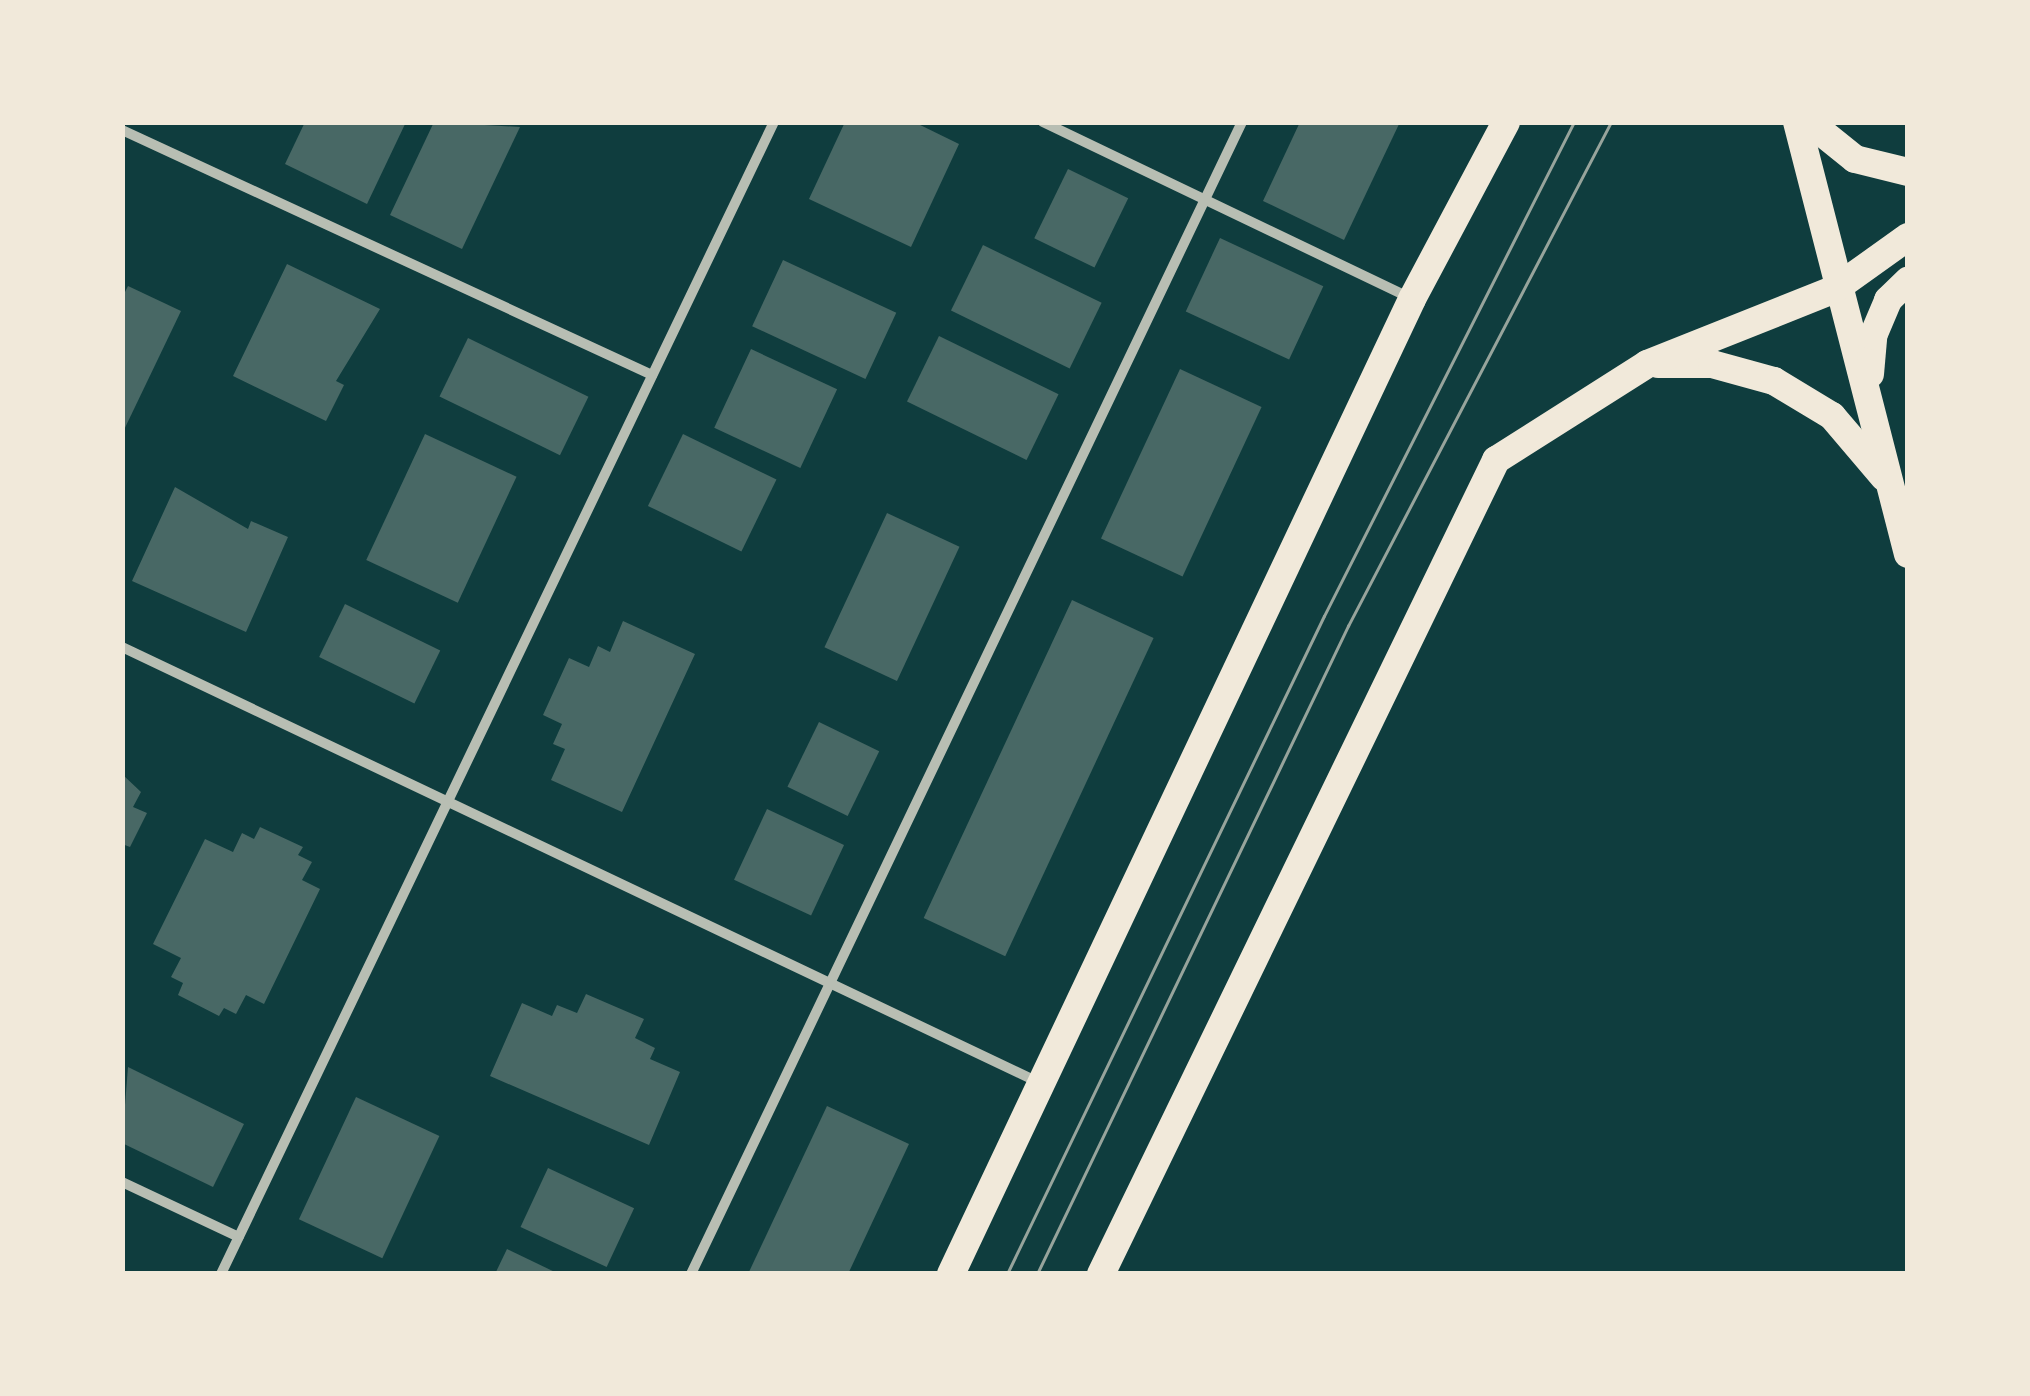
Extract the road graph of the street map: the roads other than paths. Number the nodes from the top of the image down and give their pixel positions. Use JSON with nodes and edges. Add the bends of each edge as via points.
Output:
{"nodes":[{"id":1,"x":774,"y":122,"type":"edge"},
{"id":2,"x":1044,"y":122,"type":"edge"},
{"id":3,"x":1242,"y":122,"type":"edge"},
{"id":4,"x":1506,"y":122,"type":"edge"},
{"id":5,"x":1797,"y":122,"type":"edge"},
{"id":6,"x":1810,"y":122,"type":"edge"},
{"id":7,"x":122,"y":130,"type":"edge"},
{"id":8,"x":1908,"y":172,"type":"edge"},
{"id":9,"x":1205,"y":197,"type":"junction"},
{"id":10,"x":1908,"y":237,"type":"edge"},
{"id":11,"x":1908,"y":282,"type":"edge"},
{"id":12,"x":1840,"y":286,"type":"junction"},
{"id":13,"x":1412,"y":299,"type":"junction"},
{"id":14,"x":1647,"y":364,"type":"junction"},
{"id":15,"x":652,"y":375,"type":"junction"},
{"id":16,"x":1868,"y":395,"type":"junction"},
{"id":17,"x":1896,"y":498,"type":"junction"},
{"id":18,"x":1908,"y":554,"type":"edge"},
{"id":19,"x":122,"y":646,"type":"edge"},
{"id":20,"x":448,"y":800,"type":"junction"},
{"id":21,"x":830,"y":985,"type":"junction"},
{"id":22,"x":1043,"y":1084,"type":"junction"},
{"id":23,"x":122,"y":1182,"type":"edge"},
{"id":24,"x":238,"y":1237,"type":"junction"},
{"id":25,"x":221,"y":1274,"type":"edge"},
{"id":26,"x":691,"y":1274,"type":"edge"},
{"id":27,"x":951,"y":1274,"type":"edge"},
{"id":28,"x":1100,"y":1274,"type":"edge"}],
"edges":[{"from":1,"to":15,"type":"street"},
{"from":2,"to":9,"type":"street"},
{"from":3,"to":9,"type":"street"},
{"from":4,"to":13,"type":"highway"},
{"from":5,"to":12,"type":"highway"},
{"from":6,"to":8,"type":"highway","via":[[1855,159]]},
{"from":7,"to":15,"type":"street"},
{"from":9,"to":13,"type":"street"},
{"from":9,"to":21,"type":"street"},
{"from":10,"to":12,"type":"highway"},
{"from":11,"to":16,"type":"highway","via":[[1888,300],[1873,336]]},
{"from":12,"to":14,"type":"highway"},
{"from":12,"to":16,"type":"highway"},
{"from":13,"to":22,"type":"highway"},
{"from":14,"to":17,"type":"highway","via":[[1712,364],[1804,396],[1857,440]]},
{"from":14,"to":28,"type":"highway","via":[[1496,460]]},
{"from":15,"to":20,"type":"street"},
{"from":16,"to":17,"type":"highway"},
{"from":17,"to":18,"type":"highway"},
{"from":19,"to":20,"type":"street"},
{"from":20,"to":21,"type":"street"},
{"from":20,"to":24,"type":"street"},
{"from":21,"to":22,"type":"street"},
{"from":21,"to":26,"type":"street"},
{"from":22,"to":27,"type":"highway"},
{"from":23,"to":24,"type":"street"},
{"from":24,"to":25,"type":"street"}]}
